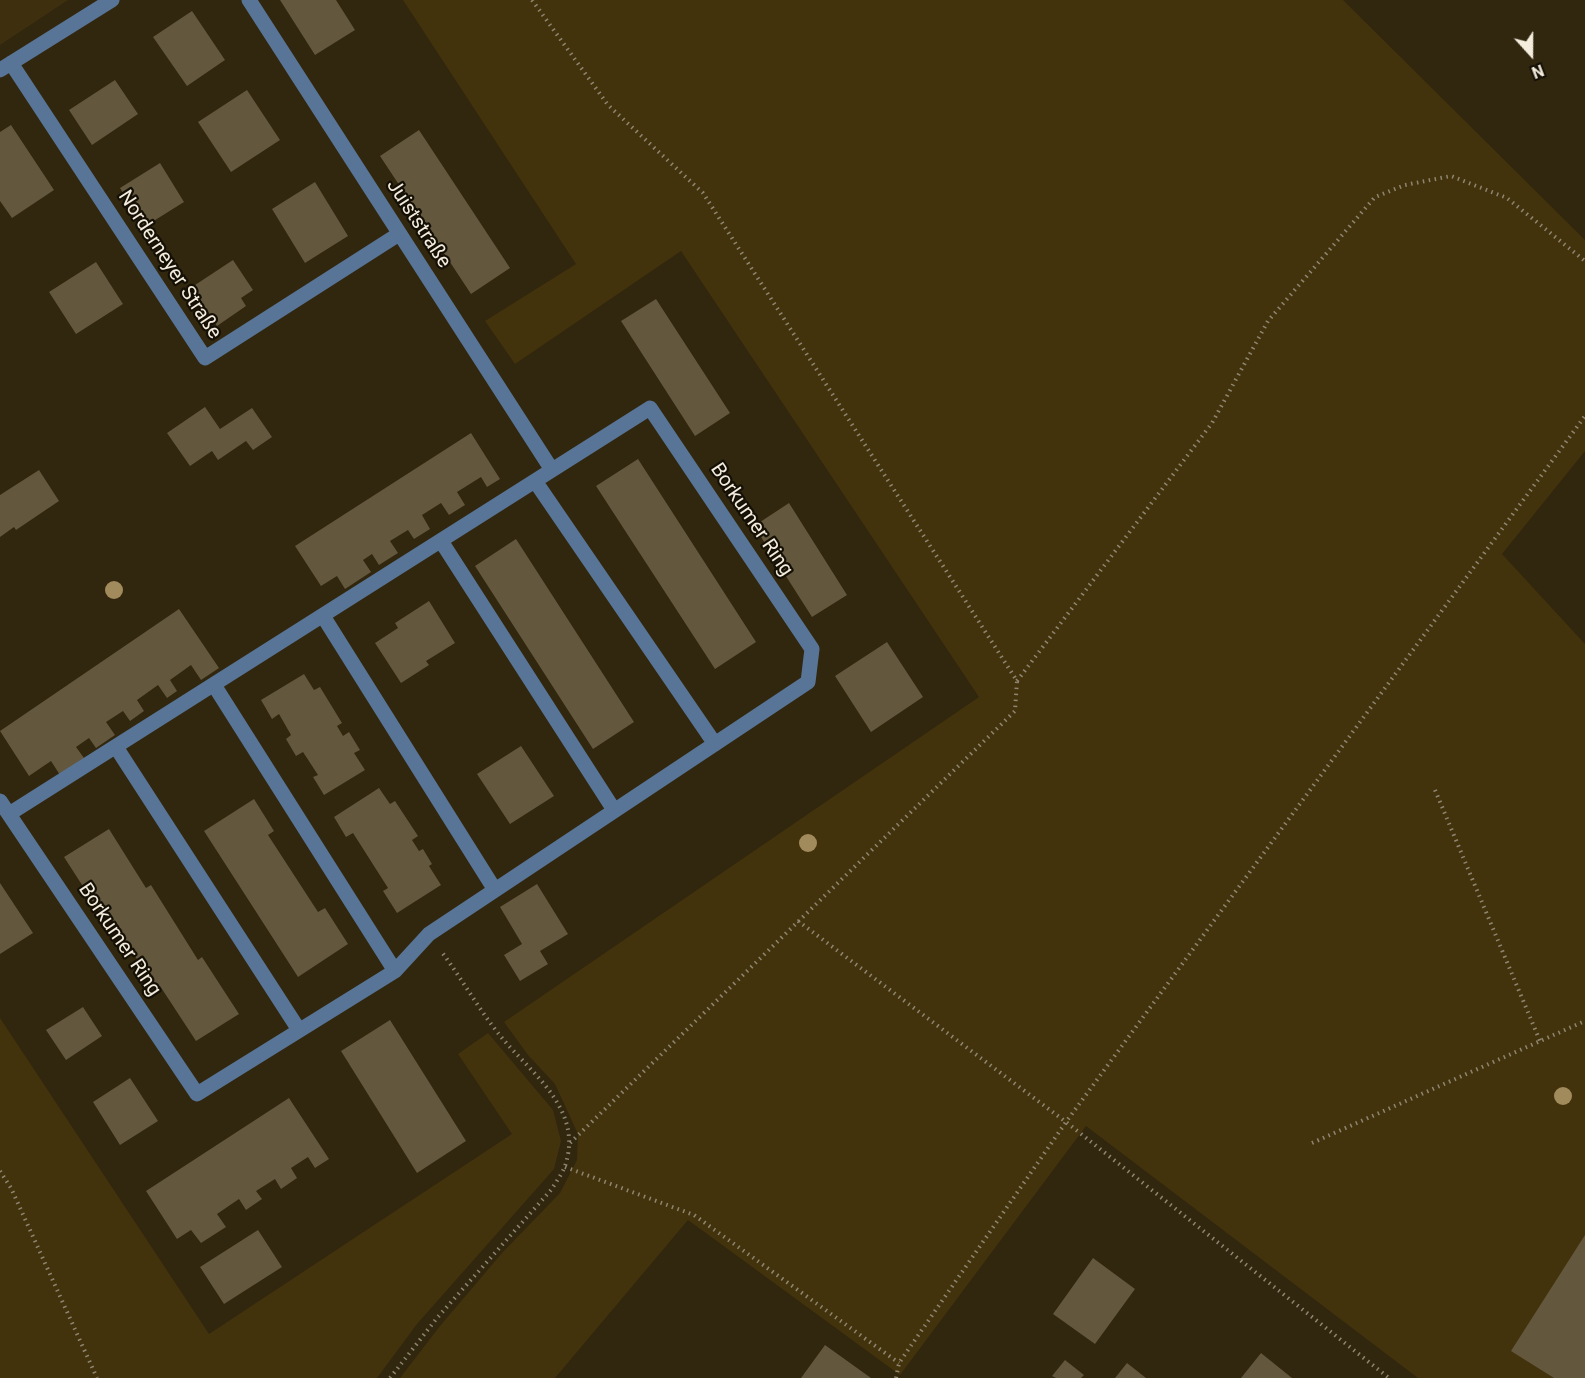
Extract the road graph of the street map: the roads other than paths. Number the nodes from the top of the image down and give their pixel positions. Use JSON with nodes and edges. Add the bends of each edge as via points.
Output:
{"nodes":[{"id":1,"x":112,"y":0,"type":"edge"},
{"id":2,"x":249,"y":0,"type":"edge"},
{"id":3,"x":6,"y":66,"type":"edge"},
{"id":4,"x":399,"y":234,"type":"junction"},
{"id":5,"x":552,"y":470,"type":"junction"},
{"id":6,"x":535,"y":481,"type":"junction"},
{"id":7,"x":441,"y":541,"type":"junction"},
{"id":8,"x":323,"y":616,"type":"junction"},
{"id":9,"x":214,"y":685,"type":"junction"},
{"id":10,"x":715,"y":744,"type":"junction"},
{"id":11,"x":116,"y":747,"type":"junction"},
{"id":12,"x":0,"y":801,"type":"edge"},
{"id":13,"x":614,"y":810,"type":"junction"},
{"id":14,"x":9,"y":814,"type":"junction"},
{"id":15,"x":495,"y":890,"type":"junction"},
{"id":16,"x":395,"y":971,"type":"junction"},
{"id":17,"x":299,"y":1030,"type":"junction"}],
"edges":[{"from":1,"to":3,"type":"street"},
{"from":2,"to":4,"type":"street","name":"Juiststraße"},
{"from":3,"to":4,"type":"street","name":"Norderneyer Straße","via":[[205,358]]},
{"from":4,"to":5,"type":"street","name":"Juiststraße"},
{"from":5,"to":6,"type":"street","name":"Borkumer Ring"},
{"from":5,"to":10,"type":"street","name":"Borkumer Ring","via":[[650,408],[812,649],[808,682]]},
{"from":6,"to":7,"type":"street","name":"Borkumer Ring"},
{"from":6,"to":10,"type":"street"},
{"from":7,"to":8,"type":"street","name":"Borkumer Ring"},
{"from":7,"to":13,"type":"street"},
{"from":8,"to":9,"type":"street","name":"Borkumer Ring"},
{"from":8,"to":15,"type":"street"},
{"from":9,"to":11,"type":"street","name":"Borkumer Ring"},
{"from":9,"to":16,"type":"street"},
{"from":10,"to":13,"type":"street","name":"Borkumer Ring"},
{"from":11,"to":14,"type":"street","name":"Borkumer Ring"},
{"from":11,"to":17,"type":"street"},
{"from":12,"to":14,"type":"street"},
{"from":13,"to":15,"type":"street","name":"Borkumer Ring"},
{"from":14,"to":17,"type":"street","name":"Borkumer Ring","via":[[197,1094]]},
{"from":15,"to":16,"type":"street","name":"Borkumer Ring","via":[[429,934]]},
{"from":16,"to":17,"type":"street","name":"Borkumer Ring"}]}
